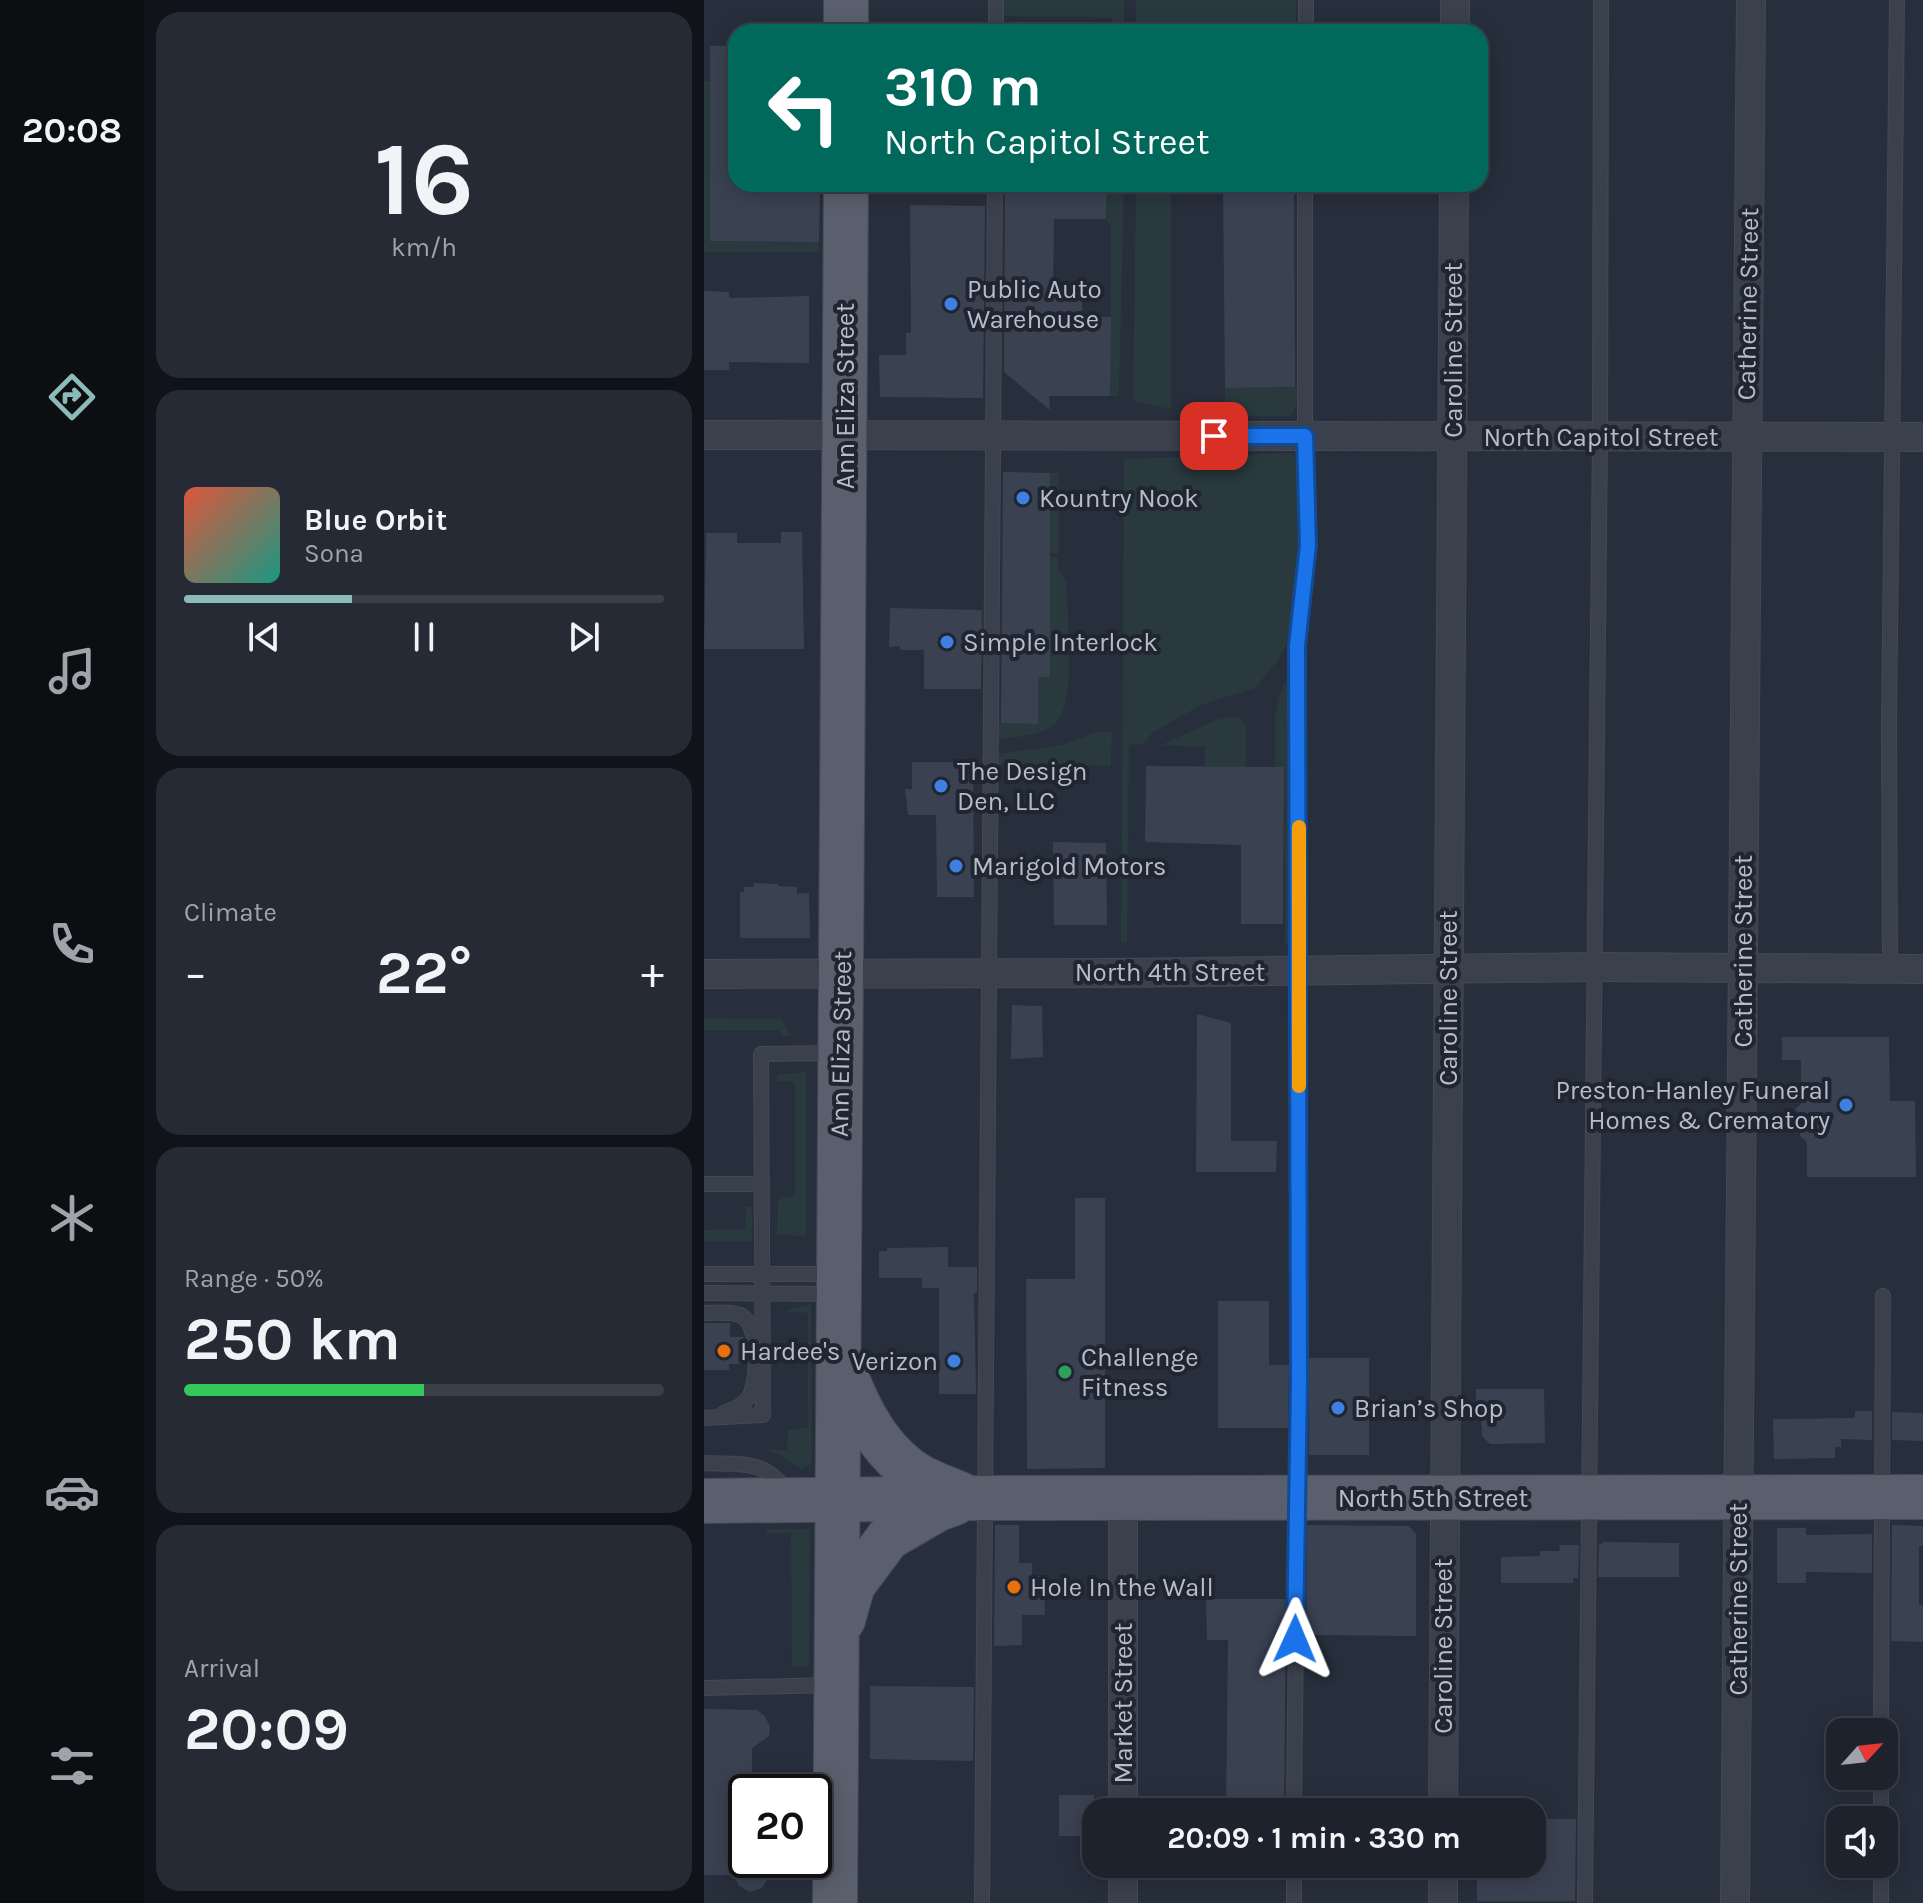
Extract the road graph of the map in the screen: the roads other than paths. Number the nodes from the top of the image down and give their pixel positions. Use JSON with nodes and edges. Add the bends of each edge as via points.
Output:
{"nodes":[{"id":1,"x":846,"y":0,"type":"edge"},
{"id":2,"x":996,"y":0,"type":"edge"},
{"id":3,"x":1306,"y":0,"type":"edge"},
{"id":4,"x":1455,"y":0,"type":"edge"},
{"id":5,"x":1601,"y":0,"type":"edge"},
{"id":6,"x":1751,"y":0,"type":"edge"},
{"id":7,"x":1897,"y":0,"type":"edge"},
{"id":8,"x":846,"y":24,"type":"edge"},
{"id":9,"x":996,"y":24,"type":"edge"},
{"id":10,"x":1306,"y":24,"type":"edge"},
{"id":11,"x":1455,"y":24,"type":"edge"},
{"id":12,"x":846,"y":192,"type":"edge"},
{"id":13,"x":995,"y":192,"type":"edge"},
{"id":14,"x":1305,"y":192,"type":"edge"},
{"id":15,"x":1454,"y":192,"type":"edge"},
{"id":16,"x":704,"y":435,"type":"edge"},
{"id":17,"x":1305,"y":436,"type":"junction"},
{"id":18,"x":846,"y":437,"type":"junction"},
{"id":19,"x":993,"y":437,"type":"junction"},
{"id":20,"x":1453,"y":437,"type":"junction"},
{"id":21,"x":1600,"y":437,"type":"junction"},
{"id":22,"x":1893,"y":437,"type":"junction"},
{"id":23,"x":1923,"y":437,"type":"edge"},
{"id":24,"x":1747,"y":438,"type":"junction"},
{"id":25,"x":1595,"y":967,"type":"junction"},
{"id":26,"x":1743,"y":969,"type":"junction"},
{"id":27,"x":1890,"y":969,"type":"junction"},
{"id":28,"x":1923,"y":969,"type":"edge"},
{"id":29,"x":1448,"y":970,"type":"junction"},
{"id":30,"x":1299,"y":971,"type":"junction"},
{"id":31,"x":989,"y":973,"type":"junction"},
{"id":32,"x":704,"y":974,"type":"edge"},
{"id":33,"x":843,"y":974,"type":"junction"},
{"id":34,"x":842,"y":1053,"type":"junction"},
{"id":35,"x":704,"y":1184,"type":"edge"},
{"id":36,"x":762,"y":1184,"type":"junction"},
{"id":37,"x":704,"y":1274,"type":"edge"},
{"id":38,"x":764,"y":1274,"type":"junction"},
{"id":39,"x":837,"y":1284,"type":"junction"},
{"id":40,"x":704,"y":1293,"type":"edge"},
{"id":41,"x":764,"y":1293,"type":"junction"},
{"id":42,"x":1883,"y":1296,"type":"dead end"},
{"id":43,"x":704,"y":1313,"type":"edge"},
{"id":44,"x":838,"y":1355,"type":"junction"},
{"id":45,"x":704,"y":1418,"type":"edge"},
{"id":46,"x":704,"y":1463,"type":"edge"},
{"id":47,"x":1588,"y":1497,"type":"junction"},
{"id":48,"x":1739,"y":1497,"type":"junction"},
{"id":49,"x":1902,"y":1497,"type":"edge"},
{"id":50,"x":977,"y":1498,"type":"junction"},
{"id":51,"x":1123,"y":1498,"type":"junction"},
{"id":52,"x":1298,"y":1498,"type":"junction"},
{"id":53,"x":1443,"y":1498,"type":"junction"},
{"id":54,"x":792,"y":1499,"type":"junction"},
{"id":55,"x":836,"y":1499,"type":"junction"},
{"id":56,"x":704,"y":1501,"type":"edge"},
{"id":57,"x":835,"y":1665,"type":"junction"},
{"id":58,"x":704,"y":1688,"type":"edge"},
{"id":59,"x":1882,"y":1718,"type":"edge"},
{"id":60,"x":1123,"y":1798,"type":"edge"},
{"id":61,"x":1294,"y":1798,"type":"edge"},
{"id":62,"x":1443,"y":1798,"type":"edge"},
{"id":63,"x":1123,"y":1878,"type":"edge"},
{"id":64,"x":1294,"y":1878,"type":"edge"},
{"id":65,"x":1443,"y":1878,"type":"edge"},
{"id":66,"x":1881,"y":1878,"type":"edge"},
{"id":67,"x":835,"y":1903,"type":"edge"},
{"id":68,"x":982,"y":1903,"type":"edge"},
{"id":69,"x":1123,"y":1903,"type":"edge"},
{"id":70,"x":1294,"y":1903,"type":"edge"},
{"id":71,"x":1443,"y":1903,"type":"edge"},
{"id":72,"x":1585,"y":1903,"type":"edge"},
{"id":73,"x":1735,"y":1903,"type":"edge"},
{"id":74,"x":1881,"y":1903,"type":"edge"}],
"edges":[{"from":1,"to":8,"type":"main road"},
{"from":2,"to":9,"type":"lane"},
{"from":3,"to":10,"type":"lane"},
{"from":4,"to":11,"type":"street"},
{"from":5,"to":21,"type":"lane"},
{"from":6,"to":24,"type":"street","name":"Catherine Street"},
{"from":7,"to":22,"type":"lane"},
{"from":12,"to":18,"type":"main road","name":"Ann Eliza Street"},
{"from":13,"to":19,"type":"lane"},
{"from":14,"to":17,"type":"lane"},
{"from":15,"to":20,"type":"street","name":"Caroline Street"},
{"from":16,"to":18,"type":"street","name":"North Capitol Street"},
{"from":17,"to":19,"type":"street","name":"North Capitol Street"},
{"from":17,"to":20,"type":"street","name":"North Capitol Street"},
{"from":17,"to":30,"type":"lane","via":[[1308,545],[1297,646]]},
{"from":18,"to":19,"type":"street","name":"North Capitol Street"},
{"from":18,"to":33,"type":"main road","name":"Ann Eliza Street"},
{"from":19,"to":31,"type":"lane"},
{"from":20,"to":21,"type":"street","name":"North Capitol Street"},
{"from":20,"to":29,"type":"street","name":"Caroline Street"},
{"from":21,"to":24,"type":"street","name":"North Capitol Street"},
{"from":21,"to":25,"type":"lane"},
{"from":22,"to":23,"type":"street","name":"North Capitol Street"},
{"from":22,"to":24,"type":"street","name":"North Capitol Street"},
{"from":22,"to":27,"type":"lane"},
{"from":24,"to":26,"type":"street","name":"Catherine Street"},
{"from":25,"to":26,"type":"street","name":"North 4th Street"},
{"from":25,"to":29,"type":"street","name":"North 4th Street"},
{"from":25,"to":47,"type":"lane"},
{"from":26,"to":27,"type":"street","name":"North 4th Street"},
{"from":26,"to":48,"type":"street","name":"Catherine Street"},
{"from":27,"to":28,"type":"street","name":"North 4th Street"},
{"from":29,"to":30,"type":"street","name":"North 4th Street"},
{"from":29,"to":53,"type":"street","name":"Caroline Street"},
{"from":30,"to":31,"type":"street","name":"North 4th Street"},
{"from":30,"to":52,"type":"lane"},
{"from":31,"to":33,"type":"street","name":"North 4th Street"},
{"from":31,"to":50,"type":"lane"},
{"from":32,"to":33,"type":"street","name":"North 4th Street"},
{"from":33,"to":34,"type":"main road","name":"Ann Eliza Street"},
{"from":34,"to":36,"type":"lane","via":[[761,1054]]},
{"from":34,"to":39,"type":"main road","name":"Ann Eliza Street"},
{"from":35,"to":36,"type":"lane"},
{"from":36,"to":38,"type":"lane"},
{"from":37,"to":38,"type":"lane"},
{"from":38,"to":39,"type":"lane"},
{"from":38,"to":41,"type":"lane"},
{"from":39,"to":41,"type":"lane"},
{"from":39,"to":44,"type":"main road","name":"Ann Eliza Street"},
{"from":40,"to":41,"type":"lane"},
{"from":41,"to":45,"type":"lane","via":[[763,1415]]},
{"from":42,"to":49,"type":"lane"},
{"from":43,"to":45,"type":"lane","via":[[739,1314],[750,1322],[756,1340],[749,1399],[734,1410]]},
{"from":44,"to":50,"type":"main road","via":[[877,1439],[917,1475]]},
{"from":44,"to":55,"type":"main road","name":"Ann Eliza Street"},
{"from":46,"to":54,"type":"lane","via":[[763,1468],[778,1478]]},
{"from":47,"to":48,"type":"main road","name":"North 5th Street"},
{"from":47,"to":53,"type":"main road","name":"North 5th Street"},
{"from":47,"to":72,"type":"lane"},
{"from":48,"to":49,"type":"main road","name":"North 5th Street"},
{"from":48,"to":73,"type":"street","name":"Catherine Street"},
{"from":49,"to":59,"type":"lane"},
{"from":50,"to":51,"type":"main road","name":"North 5th Street"},
{"from":50,"to":55,"type":"main road","name":"North 5th Street"},
{"from":50,"to":57,"type":"main road","via":[[938,1509],[888,1538],[853,1585]]},
{"from":50,"to":68,"type":"lane"},
{"from":51,"to":52,"type":"main road","name":"North 5th Street"},
{"from":51,"to":60,"type":"street","name":"Market Street"},
{"from":52,"to":53,"type":"main road","name":"North 5th Street"},
{"from":52,"to":61,"type":"lane"},
{"from":53,"to":62,"type":"street","name":"Caroline Street"},
{"from":54,"to":55,"type":"main road","name":"North 5th Street"},
{"from":54,"to":56,"type":"main road","name":"North 5th Street"},
{"from":55,"to":57,"type":"main road","name":"Ann Eliza Street"},
{"from":57,"to":58,"type":"lane"},
{"from":57,"to":67,"type":"main road","name":"Ann Eliza Street"},
{"from":63,"to":69,"type":"street"},
{"from":64,"to":70,"type":"lane"},
{"from":65,"to":71,"type":"street"},
{"from":66,"to":74,"type":"lane"}]}
